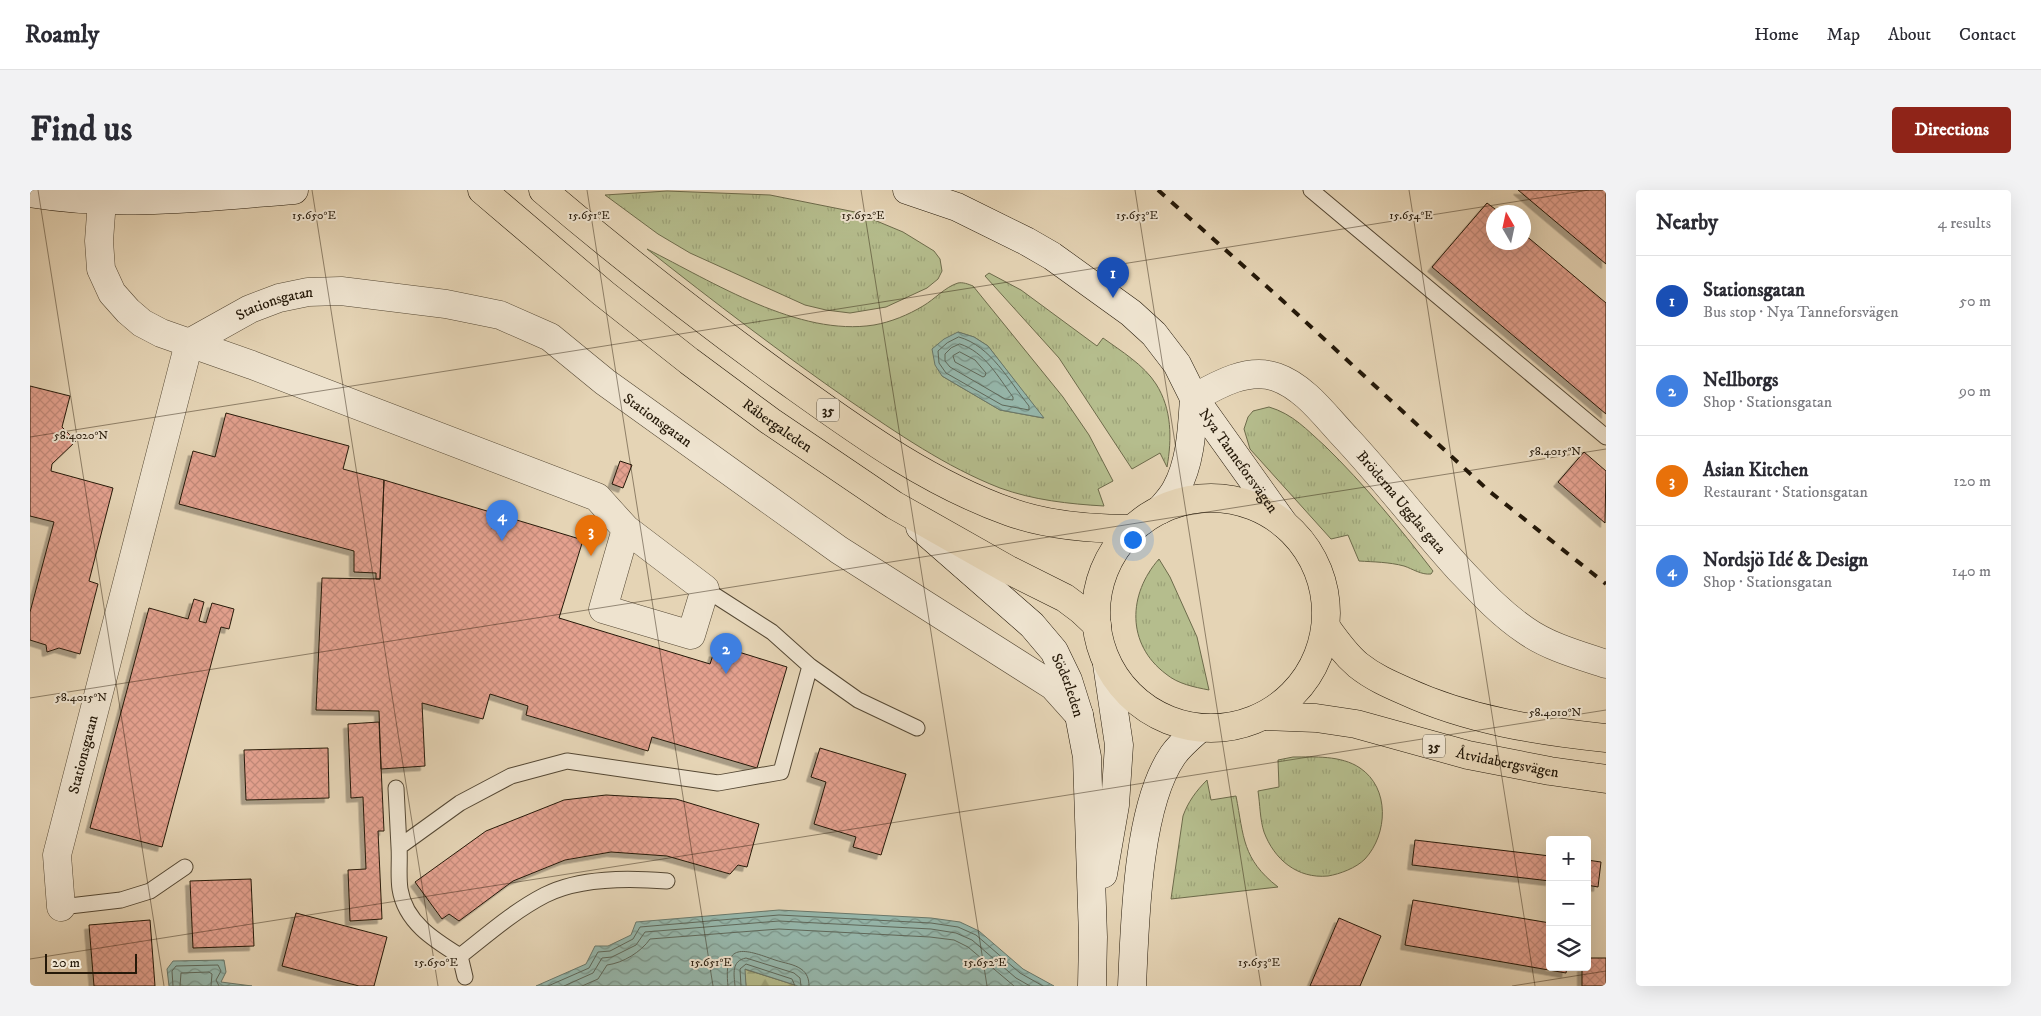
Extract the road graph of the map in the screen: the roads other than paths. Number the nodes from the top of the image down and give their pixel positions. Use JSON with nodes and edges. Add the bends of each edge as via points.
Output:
{"nodes":[{"id":1,"x":294,"y":190,"type":"edge"},
{"id":2,"x":482,"y":190,"type":"edge"},
{"id":3,"x":543,"y":190,"type":"edge"},
{"id":4,"x":907,"y":190,"type":"edge"},
{"id":5,"x":1311,"y":190,"type":"edge"},
{"id":6,"x":30,"y":193,"type":"edge"},
{"id":7,"x":961,"y":199,"type":"edge"},
{"id":8,"x":102,"y":200,"type":"junction"},
{"id":9,"x":189,"y":343,"type":"junction"},
{"id":10,"x":1194,"y":398,"type":"junction"},
{"id":11,"x":1606,"y":436,"type":"edge"},
{"id":12,"x":894,"y":505,"type":"junction"},
{"id":13,"x":1160,"y":510,"type":"junction"},
{"id":14,"x":1284,"y":524,"type":"junction"},
{"id":15,"x":626,"y":529,"type":"junction"},
{"id":16,"x":1132,"y":529,"type":"junction"},
{"id":17,"x":705,"y":589,"type":"junction"},
{"id":18,"x":1097,"y":625,"type":"junction"},
{"id":19,"x":1326,"y":627,"type":"junction"},
{"id":20,"x":1107,"y":664,"type":"junction"},
{"id":21,"x":1606,"y":664,"type":"edge"},
{"id":22,"x":810,"y":666,"type":"junction"},
{"id":23,"x":1079,"y":716,"type":"junction"},
{"id":24,"x":1263,"y":716,"type":"junction"},
{"id":25,"x":917,"y":728,"type":"dead end"},
{"id":26,"x":1200,"y":728,"type":"junction"},
{"id":27,"x":1606,"y":738,"type":"edge"},
{"id":28,"x":1606,"y":779,"type":"edge"},
{"id":29,"x":396,"y":788,"type":"dead end"},
{"id":30,"x":399,"y":847,"type":"junction"},
{"id":31,"x":185,"y":867,"type":"dead end"},
{"id":32,"x":667,"y":881,"type":"dead end"},
{"id":33,"x":61,"y":906,"type":"joint"},
{"id":34,"x":1093,"y":937,"type":"junction"},
{"id":35,"x":460,"y":956,"type":"junction"},
{"id":36,"x":465,"y":977,"type":"dead end"},
{"id":37,"x":1092,"y":986,"type":"edge"},
{"id":38,"x":1132,"y":986,"type":"edge"}],
"edges":[{"from":1,"to":8,"type":"street","via":[[154,201]]},
{"from":2,"to":12,"type":"main road","name":"Råbergaleden","via":[[603,294],[689,361],[770,421]]},
{"from":3,"to":16,"type":"main road","number":"35","via":[[727,337],[898,458],[961,492],[1011,513],[1055,524]]},
{"from":4,"to":7,"type":"street","name":"Nya Tanneforsvägen"},
{"from":5,"to":11,"type":"lane"},
{"from":6,"to":8,"type":"street"},
{"from":7,"to":10,"type":"street","name":"Nya Tanneforsvägen","via":[[1113,298],[1154,334],[1178,364]]},
{"from":8,"to":9,"type":"street","via":[[100,258],[112,293],[142,323]]},
{"from":9,"to":15,"type":"street","via":[[597,497]]},
{"from":9,"to":23,"type":"street","name":"Stationsgatan","via":[[250,309],[279,298],[341,290],[446,304],[500,315],[522,324],[550,338],[605,382],[839,550],[1054,686]]},
{"from":9,"to":33,"type":"street","name":"Stationsgatan","via":[[57,856]]},
{"from":10,"to":13,"type":"street","name":"Nya Tanneforsvägen","via":[[1191,438],[1184,469],[1176,490]]},
{"from":10,"to":14,"type":"street","name":"Nya Tanneforsvägen"},
{"from":10,"to":21,"type":"street","name":"Bröderna Ugglas gata","via":[[1221,383],[1246,376],[1274,376],[1291,384],[1368,462],[1491,604],[1527,632]]},
{"from":12,"to":18,"type":"main road","name":"Råbergaleden","via":[[1008,570],[1065,598]]},
{"from":12,"to":23,"type":"street","name":"Söderleden","via":[[1032,625],[1054,651],[1068,680]]},
{"from":13,"to":14,"type":"main road","number":"35","via":[[1184,501],[1210,498],[1237,501],[1262,509]]},
{"from":13,"to":16,"type":"main road","number":"35"},
{"from":14,"to":19,"type":"main road","number":"35","via":[[1304,544],[1319,570],[1326,598]]},
{"from":15,"to":17,"type":"street"},
{"from":15,"to":17,"type":"street","via":[[603,609],[691,635]]},
{"from":16,"to":18,"type":"main road","number":"35","via":[[1118,545],[1100,583]]},
{"from":17,"to":22,"type":"lane","via":[[772,632]]},
{"from":18,"to":20,"type":"main road","number":"35"},
{"from":19,"to":24,"type":"main road","number":"35","via":[[1312,670],[1282,704]]},
{"from":19,"to":27,"type":"main road","via":[[1346,654],[1360,666],[1381,681],[1424,700],[1502,722]]},
{"from":20,"to":26,"type":"main road","number":"35","via":[[1124,688],[1146,708],[1172,721]]},
{"from":20,"to":34,"type":"street","name":"Söderleden","via":[[1118,745],[1118,774]]},
{"from":22,"to":25,"type":"lane","via":[[858,700]]},
{"from":22,"to":30,"type":"lane","via":[[781,772],[718,783],[568,762],[511,776],[460,803]]},
{"from":23,"to":34,"type":"street","name":"Söderleden","via":[[1087,757]]},
{"from":24,"to":26,"type":"main road","number":"35","via":[[1221,728]]},
{"from":24,"to":28,"type":"main road","name":"Åtvidabergsvägen","number":"35","via":[[1316,718],[1356,724],[1468,755],[1550,772]]},
{"from":26,"to":38,"type":"street","via":[[1173,754],[1154,795],[1145,837]]},
{"from":29,"to":30,"type":"lane"},
{"from":30,"to":35,"type":"lane","via":[[400,890],[409,914],[431,938]]},
{"from":31,"to":33,"type":"lane","via":[[150,891],[121,900]]},
{"from":32,"to":35,"type":"lane","via":[[632,878],[586,882],[547,894],[508,917]]},
{"from":34,"to":37,"type":"street","name":"Söderleden"},
{"from":35,"to":36,"type":"lane"}]}
